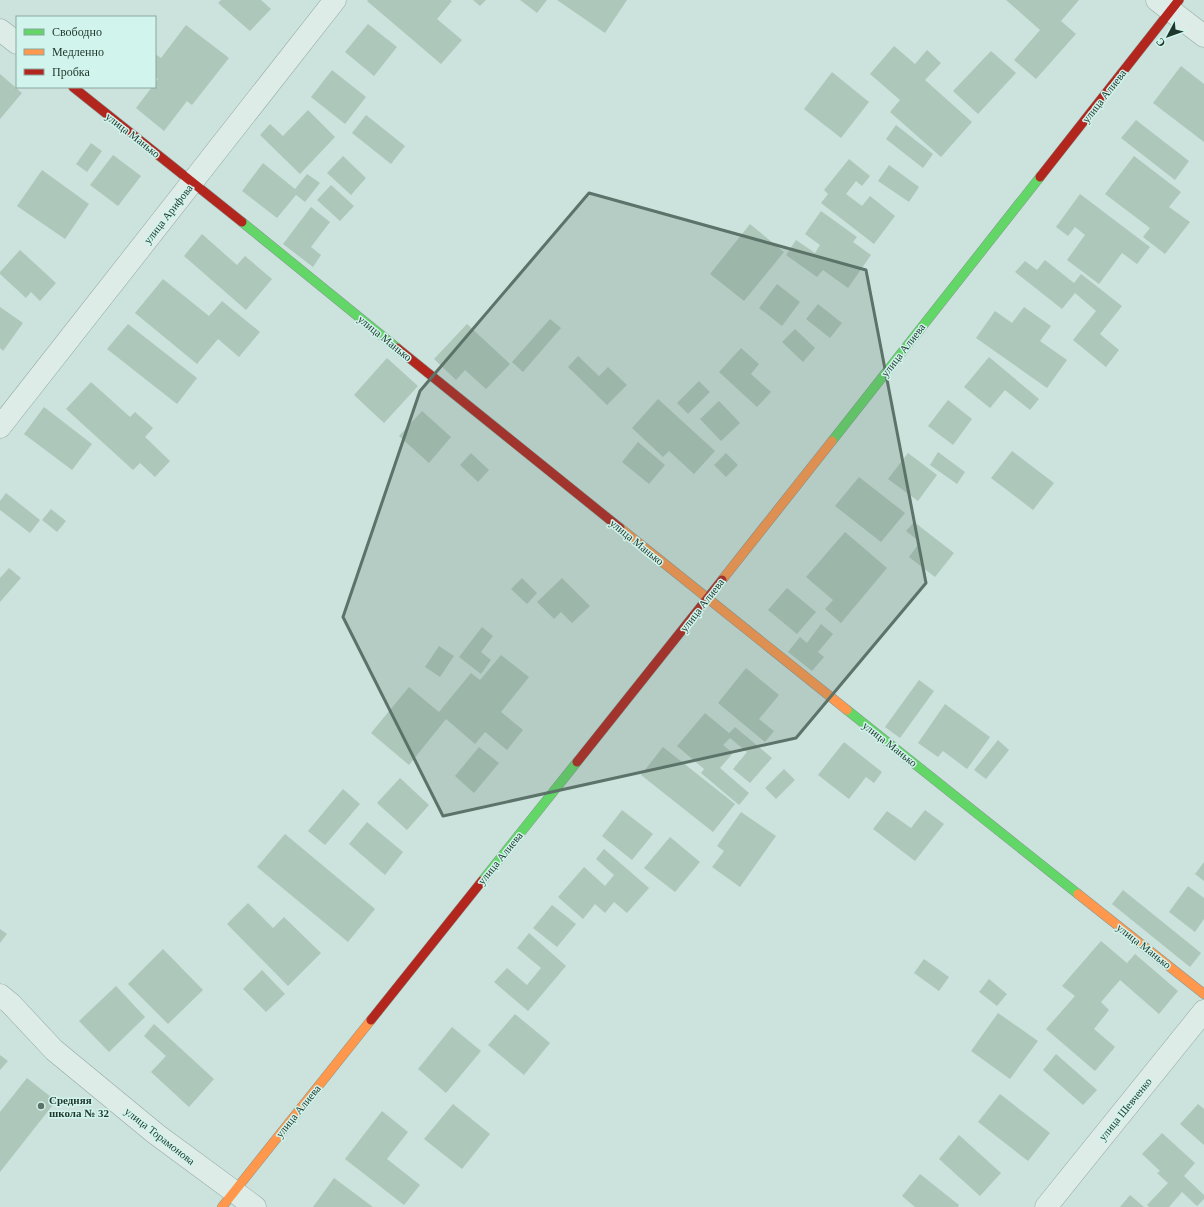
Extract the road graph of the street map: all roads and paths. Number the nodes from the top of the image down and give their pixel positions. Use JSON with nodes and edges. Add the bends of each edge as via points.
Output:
{"nodes":[{"id":1,"x":335,"y":0,"type":"edge"},
{"id":2,"x":1169,"y":4,"type":"edge"},
{"id":3,"x":0,"y":30,"type":"edge"},
{"id":4,"x":1204,"y":36,"type":"edge"},
{"id":5,"x":16,"y":42,"type":"edge"},
{"id":6,"x":73,"y":88,"type":"edge"},
{"id":7,"x":193,"y":182,"type":"junction"},
{"id":8,"x":0,"y":427,"type":"edge"},
{"id":9,"x":707,"y":599,"type":"junction"},
{"id":10,"x":1204,"y":994,"type":"edge"},
{"id":11,"x":0,"y":995,"type":"edge"},
{"id":12,"x":1204,"y":1011,"type":"edge"},
{"id":13,"x":228,"y":1199,"type":"edge"},
{"id":14,"x":255,"y":1207,"type":"edge"},
{"id":15,"x":1046,"y":1207,"type":"edge"}],
"edges":[{"from":1,"to":7,"type":"street","name":"улица Арифова"},
{"from":2,"to":4,"type":"street"},
{"from":2,"to":9,"type":"street","name":"улица Алиева"},
{"from":3,"to":5,"type":"street"},
{"from":6,"to":7,"type":"street","name":"улица Манько"},
{"from":7,"to":8,"type":"street","name":"улица Арифова"},
{"from":7,"to":9,"type":"street","name":"улица Манько"},
{"from":9,"to":10,"type":"street","name":"улица Манько"},
{"from":9,"to":13,"type":"street","name":"улица Алиева"},
{"from":11,"to":13,"type":"street","name":"улица Торамонова","via":[[54,1050],[156,1134]]},
{"from":12,"to":15,"type":"street","name":"улица Шевченко"},
{"from":13,"to":14,"type":"street","name":"улица Торамонова"}]}
